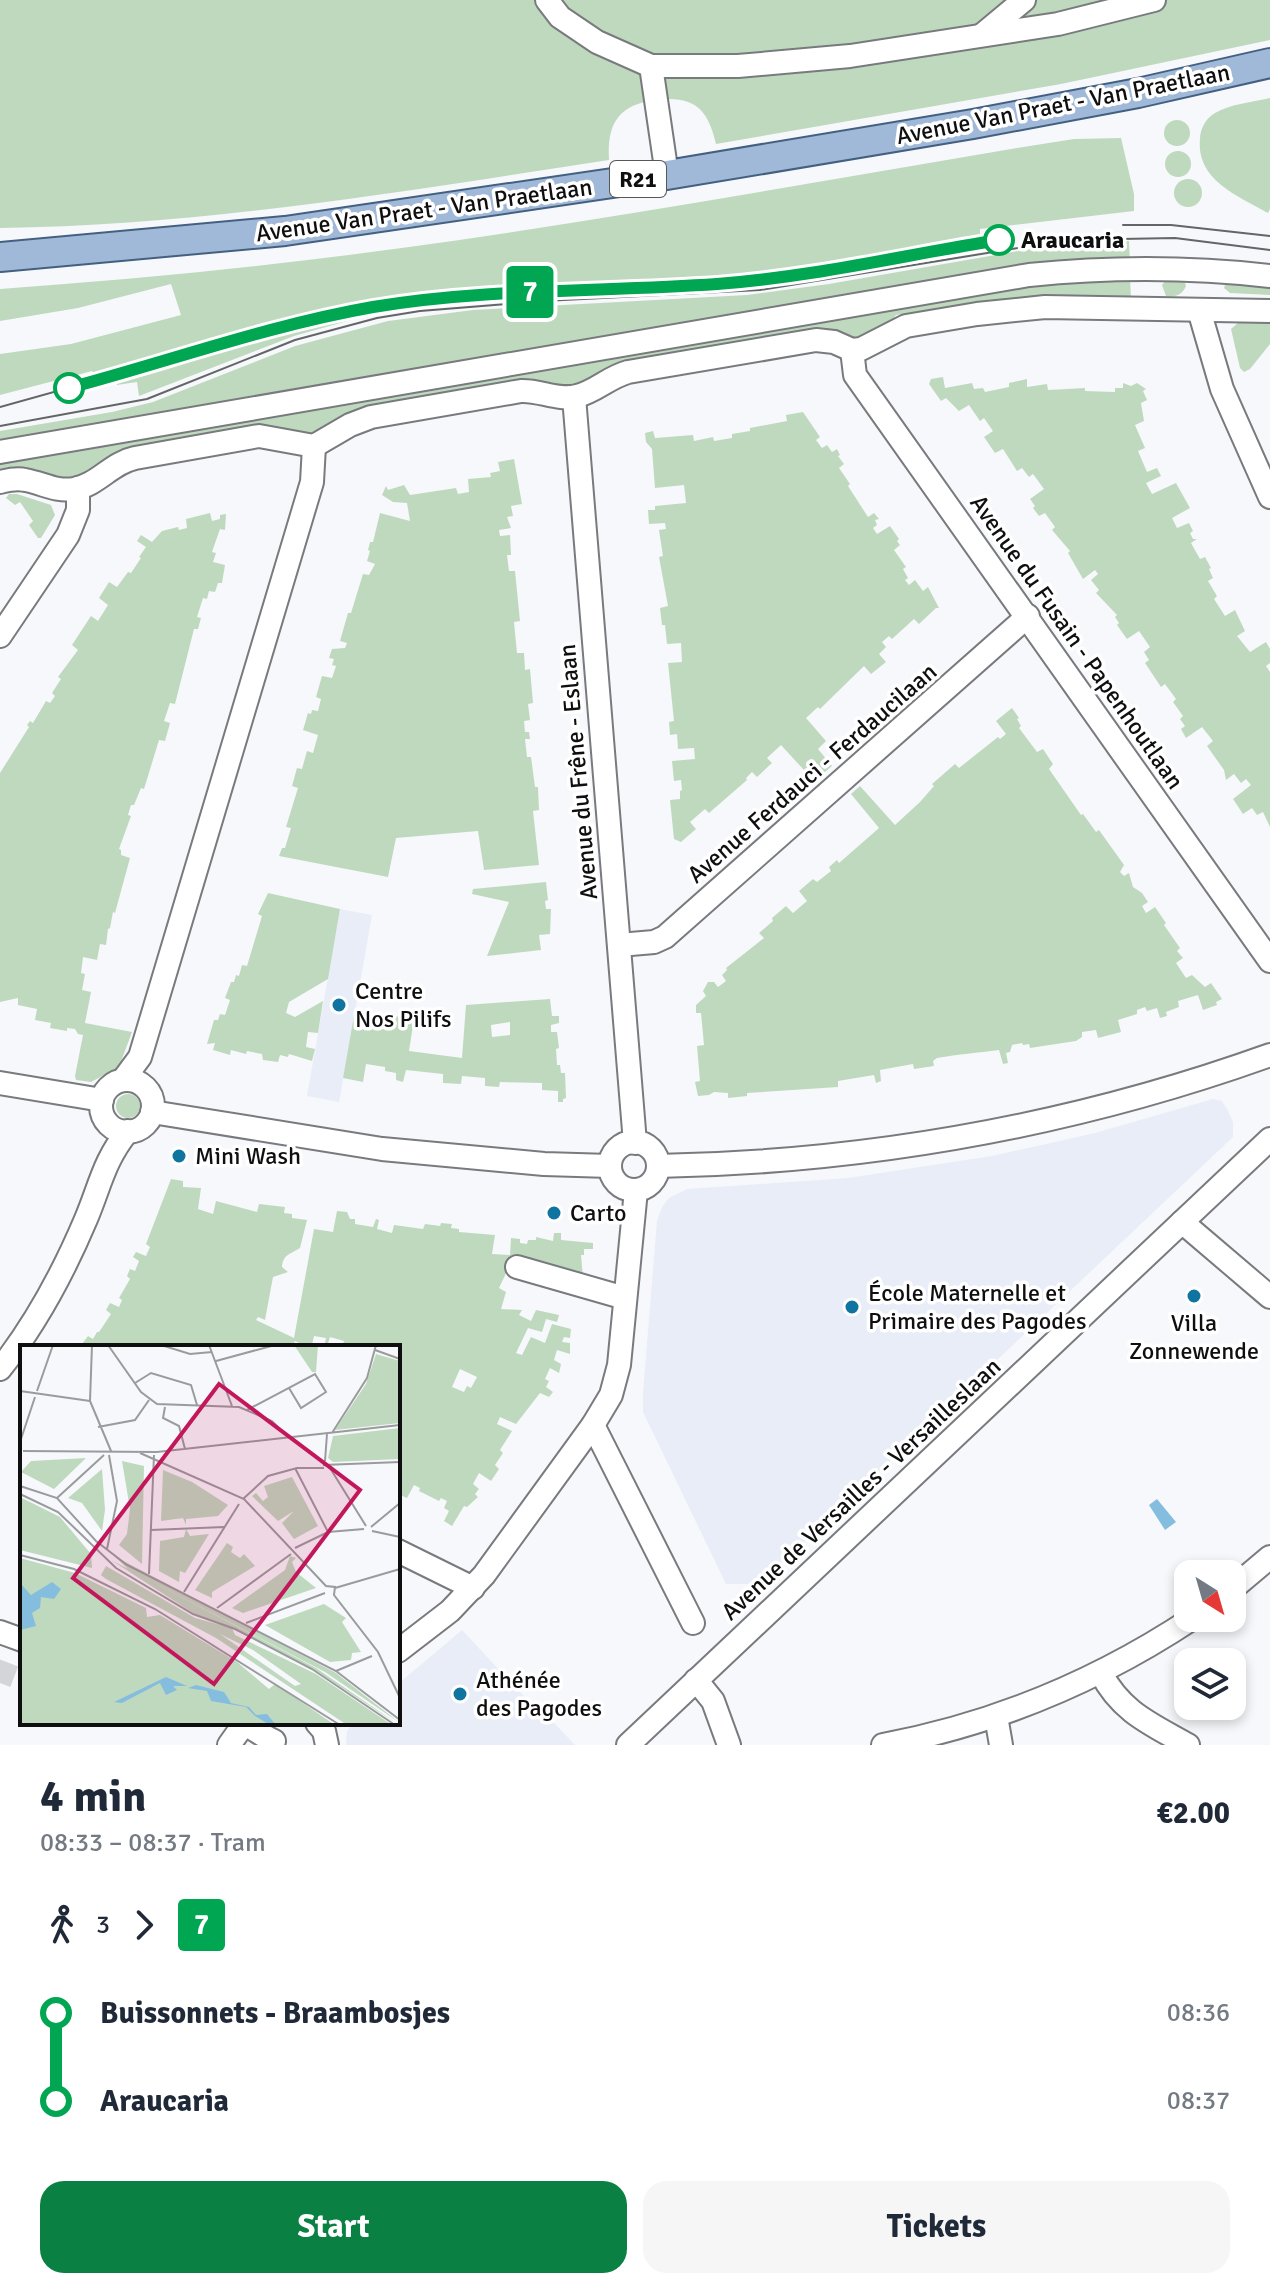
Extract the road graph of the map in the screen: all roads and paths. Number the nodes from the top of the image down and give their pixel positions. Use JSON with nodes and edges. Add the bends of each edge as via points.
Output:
{"nodes":[{"id":1,"x":547,"y":0,"type":"edge"},
{"id":2,"x":1024,"y":0,"type":"edge"},
{"id":3,"x":1154,"y":0,"type":"edge"},
{"id":4,"x":1119,"y":6,"type":"edge"},
{"id":5,"x":981,"y":36,"type":"junction"},
{"id":6,"x":1270,"y":63,"type":"edge"},
{"id":7,"x":651,"y":66,"type":"junction"},
{"id":8,"x":667,"y":175,"type":"junction"},
{"id":9,"x":0,"y":257,"type":"edge"},
{"id":10,"x":1270,"y":276,"type":"edge"},
{"id":11,"x":1199,"y":310,"type":"junction"},
{"id":12,"x":1270,"y":311,"type":"edge"},
{"id":13,"x":852,"y":350,"type":"junction"},
{"id":14,"x":574,"y":397,"type":"junction"},
{"id":15,"x":314,"y":446,"type":"junction"},
{"id":16,"x":0,"y":452,"type":"edge"},
{"id":17,"x":0,"y":482,"type":"edge"},
{"id":18,"x":78,"y":488,"type":"junction"},
{"id":19,"x":1270,"y":497,"type":"edge"},
{"id":20,"x":1028,"y":616,"type":"junction"},
{"id":21,"x":0,"y":636,"type":"edge"},
{"id":22,"x":619,"y":945,"type":"junction"},
{"id":23,"x":1270,"y":961,"type":"edge"},
{"id":24,"x":1270,"y":1055,"type":"edge"},
{"id":25,"x":0,"y":1083,"type":"edge"},
{"id":26,"x":133,"y":1083,"type":"junction"},
{"id":27,"x":102,"y":1100,"type":"junction"},
{"id":28,"x":152,"y":1112,"type":"junction"},
{"id":29,"x":119,"y":1128,"type":"junction"},
{"id":30,"x":1270,"y":1139,"type":"edge"},
{"id":31,"x":635,"y":1143,"type":"junction"},
{"id":32,"x":610,"y":1166,"type":"junction"},
{"id":33,"x":658,"y":1166,"type":"junction"},
{"id":34,"x":636,"y":1190,"type":"junction"},
{"id":35,"x":1182,"y":1222,"type":"junction"},
{"id":36,"x":517,"y":1267,"type":"dead end"},
{"id":37,"x":1270,"y":1297,"type":"edge"},
{"id":38,"x":625,"y":1298,"type":"junction"},
{"id":39,"x":21,"y":1345,"type":"edge"},
{"id":40,"x":20,"y":1347,"type":"edge"},
{"id":41,"x":9,"y":1367,"type":"edge"},
{"id":42,"x":593,"y":1425,"type":"junction"},
{"id":43,"x":400,"y":1552,"type":"edge"},
{"id":44,"x":1270,"y":1557,"type":"edge"},
{"id":45,"x":1246,"y":1577,"type":"edge"},
{"id":46,"x":473,"y":1588,"type":"junction"},
{"id":47,"x":693,"y":1623,"type":"dead end"},
{"id":48,"x":1174,"y":1629,"type":"edge"},
{"id":49,"x":400,"y":1649,"type":"edge"},
{"id":50,"x":1101,"y":1673,"type":"junction"},
{"id":51,"x":696,"y":1680,"type":"junction"},
{"id":52,"x":996,"y":1716,"type":"junction"},
{"id":53,"x":247,"y":1725,"type":"edge"},
{"id":54,"x":278,"y":1734,"type":"edge"},
{"id":55,"x":636,"y":1743,"type":"edge"},
{"id":56,"x":229,"y":1745,"type":"edge"},
{"id":57,"x":729,"y":1745,"type":"edge"},
{"id":58,"x":883,"y":1745,"type":"edge"},
{"id":59,"x":1001,"y":1745,"type":"edge"},
{"id":60,"x":1188,"y":1745,"type":"edge"}],
"edges":[{"from":1,"to":7,"type":"street","via":[[560,17],[597,42]]},
{"from":2,"to":5,"type":"street"},
{"from":3,"to":4,"type":"street"},
{"from":4,"to":5,"type":"street","via":[[1058,24]]},
{"from":5,"to":7,"type":"street","via":[[821,59]]},
{"from":6,"to":8,"type":"main road","name":"Avenue Van Praet - Van Praetlaan","number":"R21","via":[[973,124]]},
{"from":7,"to":8,"type":"street"},
{"from":8,"to":9,"type":"main road","name":"Avenue Van Praet - Van Praetlaan","number":"R21","via":[[285,231]]},
{"from":10,"to":16,"type":"street","via":[[1111,270],[1029,275]]},
{"from":11,"to":12,"type":"street"},
{"from":11,"to":13,"type":"street","via":[[1015,310],[906,326],[872,346]]},
{"from":11,"to":19,"type":"street","via":[[1222,389]]},
{"from":13,"to":14,"type":"street","via":[[816,340],[615,375]]},
{"from":13,"to":20,"type":"street","name":"Avenue du Fusain - Papenhoutlaan","via":[[855,375]]},
{"from":14,"to":15,"type":"street","via":[[521,391],[371,417]]},
{"from":14,"to":22,"type":"street","name":"Avenue du Frêne - Eslaan"},
{"from":15,"to":18,"type":"street","via":[[269,436],[234,440],[119,463]]},
{"from":15,"to":26,"type":"street","via":[[312,482]]},
{"from":17,"to":18,"type":"street","via":[[20,479],[56,490]]},
{"from":18,"to":21,"type":"street","via":[[78,510],[68,535]]},
{"from":20,"to":22,"type":"street","name":"Avenue Ferdauci - Ferdaucilaan","via":[[665,937]]},
{"from":20,"to":23,"type":"street","name":"Avenue du Fusain - Papenhoutlaan"},
{"from":22,"to":31,"type":"street","name":"Avenue du Frêne - Eslaan"},
{"from":24,"to":33,"type":"street","via":[[1122,1102],[973,1136],[835,1156]]},
{"from":25,"to":27,"type":"street"},
{"from":26,"to":27,"type":"street","via":[[107,1089]]},
{"from":26,"to":28,"type":"street","via":[[153,1102]]},
{"from":27,"to":29,"type":"street","via":[[103,1114]]},
{"from":28,"to":29,"type":"street","via":[[141,1128]]},
{"from":28,"to":32,"type":"street","via":[[382,1149]]},
{"from":29,"to":39,"type":"street","via":[[86,1219]]},
{"from":30,"to":35,"type":"street","name":"Avenue de Versailles - Versailleslaan"},
{"from":31,"to":32,"type":"street","via":[[618,1149]]},
{"from":31,"to":33,"type":"street","via":[[651,1150]]},
{"from":32,"to":34,"type":"street","via":[[615,1181]]},
{"from":33,"to":34,"type":"street","via":[[651,1183]]},
{"from":34,"to":38,"type":"street"},
{"from":35,"to":37,"type":"street"},
{"from":35,"to":51,"type":"street","name":"Avenue de Versailles - Versailleslaan"},
{"from":36,"to":38,"type":"street"},
{"from":38,"to":42,"type":"street","via":[[617,1380]]},
{"from":40,"to":41,"type":"street"},
{"from":42,"to":46,"type":"street"},
{"from":42,"to":47,"type":"street"},
{"from":43,"to":46,"type":"street"},
{"from":44,"to":45,"type":"street"},
{"from":46,"to":49,"type":"street"},
{"from":48,"to":50,"type":"street"},
{"from":50,"to":52,"type":"street"},
{"from":50,"to":60,"type":"street","via":[[1121,1704]]},
{"from":51,"to":55,"type":"street","name":"Avenue de Versailles - Versailleslaan"},
{"from":51,"to":57,"type":"street","via":[[713,1701]]},
{"from":52,"to":58,"type":"street"},
{"from":52,"to":59,"type":"street"},
{"from":53,"to":54,"type":"street"},
{"from":53,"to":56,"type":"street"}]}
